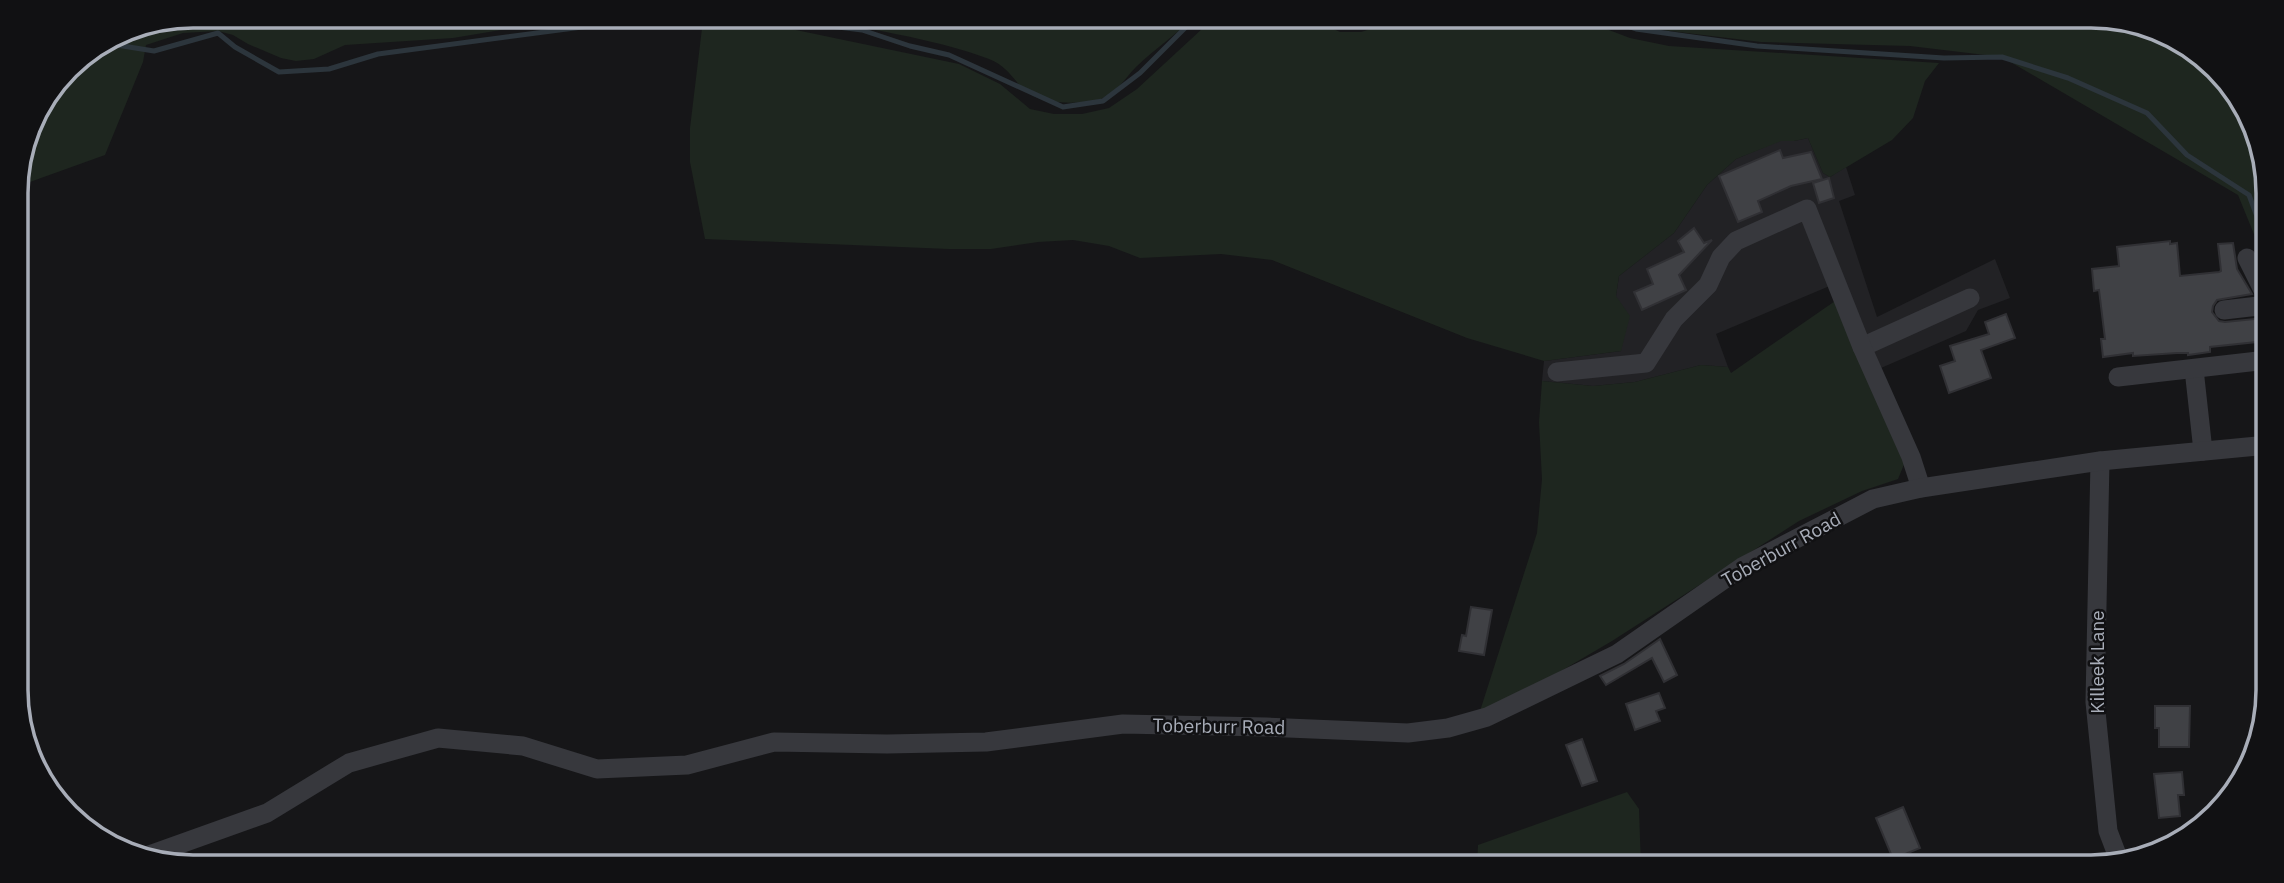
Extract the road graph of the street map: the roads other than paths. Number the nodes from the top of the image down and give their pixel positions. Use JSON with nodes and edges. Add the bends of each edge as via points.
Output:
{"nodes":[{"id":1,"x":2247,"y":258,"type":"dead end"},
{"id":2,"x":2256,"y":276,"type":"edge"},
{"id":3,"x":1970,"y":299,"type":"dead end"},
{"id":4,"x":2256,"y":306,"type":"edge"},
{"id":5,"x":2224,"y":310,"type":"dead end"},
{"id":6,"x":1863,"y":347,"type":"junction"},
{"id":7,"x":2256,"y":361,"type":"edge"},
{"id":8,"x":2194,"y":369,"type":"junction"},
{"id":9,"x":1557,"y":372,"type":"dead end"},
{"id":10,"x":2118,"y":377,"type":"dead end"},
{"id":11,"x":2256,"y":446,"type":"edge"},
{"id":12,"x":2203,"y":452,"type":"junction"},
{"id":13,"x":2100,"y":461,"type":"junction"},
{"id":14,"x":1921,"y":488,"type":"junction"},
{"id":15,"x":159,"y":851,"type":"edge"},
{"id":16,"x":2116,"y":853,"type":"edge"}],
"edges":[{"from":1,"to":2,"type":"street"},
{"from":3,"to":6,"type":"street"},
{"from":4,"to":5,"type":"street"},
{"from":6,"to":9,"type":"street","via":[[1807,209],[1736,241],[1721,257],[1708,285],[1674,319],[1646,363]]},
{"from":6,"to":14,"type":"street"},
{"from":7,"to":8,"type":"street"},
{"from":8,"to":10,"type":"street"},
{"from":8,"to":12,"type":"street"},
{"from":11,"to":12,"type":"street","name":"Toberburr Road"},
{"from":12,"to":13,"type":"street","name":"Toberburr Road"},
{"from":13,"to":14,"type":"street","name":"Toberburr Road"},
{"from":13,"to":16,"type":"street","name":"Killeek Lane","via":[[2095,702],[2108,831]]},
{"from":14,"to":15,"type":"street","name":"Toberburr Road","via":[[1873,499],[1742,566],[1617,654],[1487,717],[1448,728],[1408,733],[1123,724],[986,742],[774,742],[687,765],[597,769],[523,747],[438,738],[349,763],[267,813]]}]}
